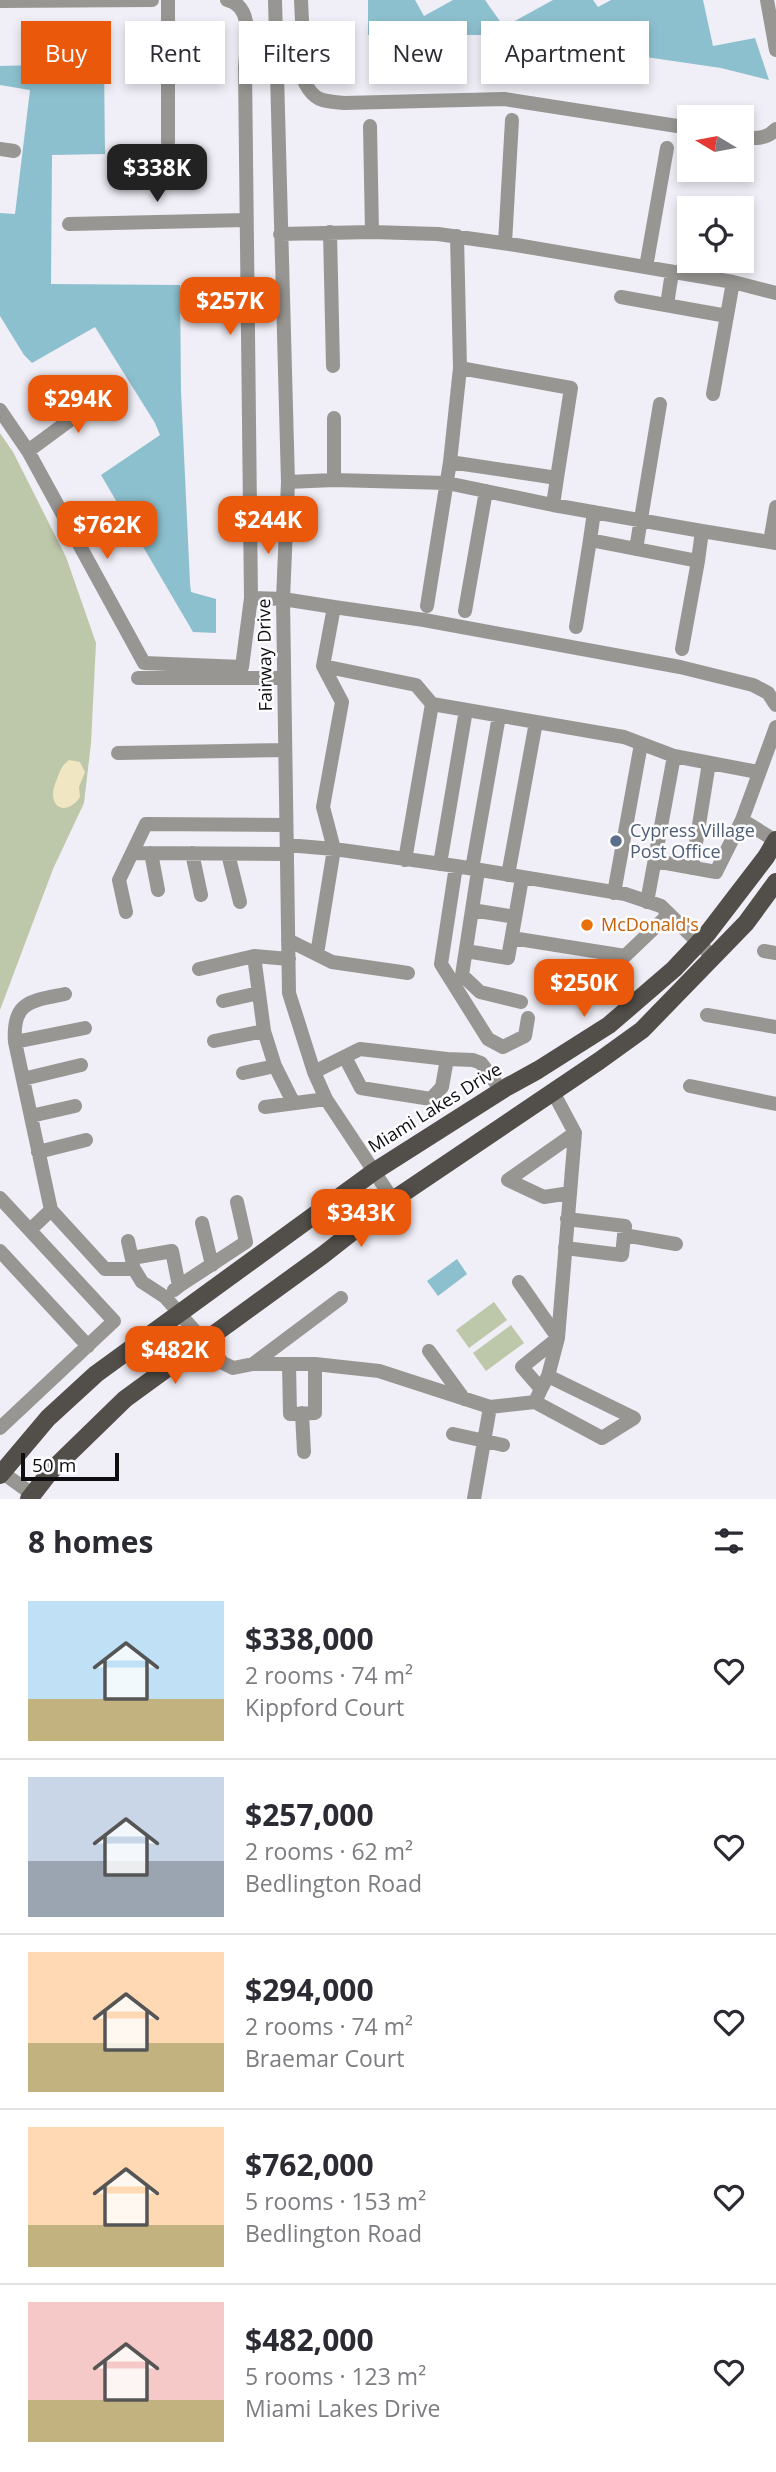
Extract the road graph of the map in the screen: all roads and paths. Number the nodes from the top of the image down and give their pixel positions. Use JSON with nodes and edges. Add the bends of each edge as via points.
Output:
{"nodes":[{"id":1,"x":152,"y":0,"type":"edge"},
{"id":2,"x":168,"y":0,"type":"edge"},
{"id":3,"x":227,"y":0,"type":"edge"},
{"id":4,"x":275,"y":0,"type":"edge"},
{"id":5,"x":302,"y":0,"type":"edge"},
{"id":6,"x":767,"y":0,"type":"edge"},
{"id":7,"x":0,"y":1,"type":"edge"},
{"id":8,"x":244,"y":21,"type":"edge"},
{"id":9,"x":276,"y":21,"type":"edge"},
{"id":10,"x":776,"y":45,"type":"edge"},
{"id":11,"x":776,"y":50,"type":"edge"},
{"id":12,"x":245,"y":84,"type":"edge"},
{"id":13,"x":277,"y":84,"type":"edge"},
{"id":14,"x":512,"y":120,"type":"dead end"},
{"id":15,"x":370,"y":126,"type":"dead end"},
{"id":16,"x":677,"y":126,"type":"edge"},
{"id":17,"x":773,"y":132,"type":"edge"},
{"id":18,"x":754,"y":139,"type":"edge"},
{"id":19,"x":168,"y":142,"type":"dead end"},
{"id":20,"x":667,"y":148,"type":"dead end"},
{"id":21,"x":246,"y":220,"type":"junction"},
{"id":22,"x":69,"y":224,"type":"dead end"},
{"id":23,"x":330,"y":232,"type":"junction"},
{"id":24,"x":372,"y":232,"type":"junction"},
{"id":25,"x":280,"y":234,"type":"junction"},
{"id":26,"x":457,"y":236,"type":"junction"},
{"id":27,"x":505,"y":243,"type":"junction"},
{"id":28,"x":646,"y":267,"type":"junction"},
{"id":29,"x":672,"y":272,"type":"junction"},
{"id":30,"x":733,"y":282,"type":"junction"},
{"id":31,"x":776,"y":293,"type":"edge"},
{"id":32,"x":621,"y":298,"type":"dead end"},
{"id":33,"x":667,"y":305,"type":"junction"},
{"id":34,"x":727,"y":316,"type":"junction"},
{"id":35,"x":333,"y":366,"type":"dead end"},
{"id":36,"x":460,"y":368,"type":"junction"},
{"id":37,"x":107,"y":392,"type":"dead end"},
{"id":38,"x":713,"y":394,"type":"dead end"},
{"id":39,"x":660,"y":404,"type":"dead end"},
{"id":40,"x":0,"y":410,"type":"edge"},
{"id":41,"x":334,"y":418,"type":"dead end"},
{"id":42,"x":28,"y":451,"type":"junction"},
{"id":43,"x":450,"y":462,"type":"junction"},
{"id":44,"x":557,"y":478,"type":"junction"},
{"id":45,"x":334,"y":480,"type":"junction"},
{"id":46,"x":288,"y":482,"type":"junction"},
{"id":47,"x":447,"y":483,"type":"junction"},
{"id":48,"x":486,"y":491,"type":"junction"},
{"id":49,"x":553,"y":505,"type":"junction"},
{"id":50,"x":776,"y":507,"type":"edge"},
{"id":51,"x":594,"y":512,"type":"junction"},
{"id":52,"x":640,"y":519,"type":"junction"},
{"id":53,"x":702,"y":531,"type":"junction"},
{"id":54,"x":590,"y":540,"type":"junction"},
{"id":55,"x":773,"y":543,"type":"edge"},
{"id":56,"x":636,"y":549,"type":"junction"},
{"id":57,"x":698,"y":561,"type":"junction"},
{"id":58,"x":251,"y":598,"type":"junction"},
{"id":59,"x":283,"y":599,"type":"junction"},
{"id":60,"x":426,"y":606,"type":"dead end"},
{"id":61,"x":334,"y":607,"type":"junction"},
{"id":62,"x":465,"y":611,"type":"dead end"},
{"id":63,"x":576,"y":627,"type":"dead end"},
{"id":64,"x":682,"y":649,"type":"dead end"},
{"id":65,"x":323,"y":666,"type":"junction"},
{"id":66,"x":138,"y":678,"type":"dead end"},
{"id":67,"x":284,"y":678,"type":"junction"},
{"id":68,"x":432,"y":704,"type":"junction"},
{"id":69,"x":776,"y":705,"type":"edge"},
{"id":70,"x":466,"y":710,"type":"junction"},
{"id":71,"x":499,"y":716,"type":"junction"},
{"id":72,"x":536,"y":722,"type":"junction"},
{"id":73,"x":776,"y":727,"type":"edge"},
{"id":74,"x":641,"y":744,"type":"junction"},
{"id":75,"x":285,"y":750,"type":"junction"},
{"id":76,"x":118,"y":753,"type":"dead end"},
{"id":77,"x":674,"y":756,"type":"junction"},
{"id":78,"x":709,"y":763,"type":"junction"},
{"id":79,"x":758,"y":772,"type":"junction"},
{"id":80,"x":742,"y":820,"type":"junction"},
{"id":81,"x":286,"y":825,"type":"junction"},
{"id":82,"x":776,"y":841,"type":"edge"},
{"id":83,"x":334,"y":849,"type":"junction"},
{"id":84,"x":287,"y":850,"type":"junction"},
{"id":85,"x":132,"y":853,"type":"junction"},
{"id":86,"x":151,"y":853,"type":"junction"},
{"id":87,"x":192,"y":853,"type":"junction"},
{"id":88,"x":228,"y":854,"type":"junction"},
{"id":89,"x":405,"y":860,"type":"junction"},
{"id":90,"x":654,"y":861,"type":"junction"},
{"id":91,"x":440,"y":864,"type":"junction"},
{"id":92,"x":456,"y":866,"type":"junction"},
{"id":93,"x":692,"y":867,"type":"junction"},
{"id":94,"x":475,"y":870,"type":"junction"},
{"id":95,"x":515,"y":876,"type":"junction"},
{"id":96,"x":776,"y":882,"type":"edge"},
{"id":97,"x":158,"y":890,"type":"dead end"},
{"id":98,"x":614,"y":892,"type":"junction"},
{"id":99,"x":201,"y":895,"type":"dead end"},
{"id":100,"x":240,"y":901,"type":"dead end"},
{"id":101,"x":648,"y":902,"type":"junction"},
{"id":102,"x":472,"y":910,"type":"junction"},
{"id":103,"x":126,"y":912,"type":"dead end"},
{"id":104,"x":669,"y":914,"type":"junction"},
{"id":105,"x":515,"y":917,"type":"junction"},
{"id":106,"x":512,"y":938,"type":"junction"},
{"id":107,"x":288,"y":940,"type":"junction"},
{"id":108,"x":699,"y":943,"type":"junction"},
{"id":109,"x":466,"y":951,"type":"junction"},
{"id":110,"x":317,"y":954,"type":"junction"},
{"id":111,"x":254,"y":956,"type":"junction"},
{"id":112,"x":712,"y":956,"type":"junction"},
{"id":113,"x":289,"y":959,"type":"junction"},
{"id":114,"x":199,"y":969,"type":"dead end"},
{"id":115,"x":408,"y":973,"type":"dead end"},
{"id":116,"x":259,"y":993,"type":"junction"},
{"id":117,"x":65,"y":994,"type":"dead end"},
{"id":118,"x":223,"y":1001,"type":"dead end"},
{"id":119,"x":521,"y":1002,"type":"dead end"},
{"id":120,"x":707,"y":1015,"type":"dead end"},
{"id":121,"x":528,"y":1018,"type":"dead end"},
{"id":122,"x":776,"y":1027,"type":"edge"},
{"id":123,"x":85,"y":1028,"type":"dead end"},
{"id":124,"x":264,"y":1031,"type":"junction"},
{"id":125,"x":214,"y":1041,"type":"dead end"},
{"id":126,"x":15,"y":1042,"type":"junction"},
{"id":127,"x":345,"y":1058,"type":"junction"},
{"id":128,"x":447,"y":1059,"type":"junction"},
{"id":129,"x":81,"y":1065,"type":"dead end"},
{"id":130,"x":275,"y":1066,"type":"junction"},
{"id":131,"x":314,"y":1072,"type":"junction"},
{"id":132,"x":243,"y":1073,"type":"dead end"},
{"id":133,"x":23,"y":1079,"type":"junction"},
{"id":134,"x":690,"y":1086,"type":"dead end"},
{"id":135,"x":500,"y":1090,"type":"junction"},
{"id":136,"x":553,"y":1092,"type":"junction"},
{"id":137,"x":326,"y":1099,"type":"junction"},
{"id":138,"x":293,"y":1102,"type":"junction"},
{"id":139,"x":776,"y":1104,"type":"edge"},
{"id":140,"x":75,"y":1106,"type":"dead end"},
{"id":141,"x":265,"y":1107,"type":"dead end"},
{"id":142,"x":31,"y":1116,"type":"junction"},
{"id":143,"x":575,"y":1133,"type":"junction"},
{"id":144,"x":86,"y":1140,"type":"dead end"},
{"id":145,"x":38,"y":1152,"type":"junction"},
{"id":146,"x":375,"y":1171,"type":"junction"},
{"id":147,"x":570,"y":1193,"type":"junction"},
{"id":148,"x":0,"y":1198,"type":"edge"},
{"id":149,"x":393,"y":1200,"type":"junction"},
{"id":150,"x":237,"y":1202,"type":"dead end"},
{"id":151,"x":51,"y":1210,"type":"junction"},
{"id":152,"x":568,"y":1219,"type":"junction"},
{"id":153,"x":202,"y":1223,"type":"dead end"},
{"id":154,"x":30,"y":1230,"type":"junction"},
{"id":155,"x":624,"y":1235,"type":"junction"},
{"id":156,"x":128,"y":1241,"type":"dead end"},
{"id":157,"x":676,"y":1244,"type":"dead end"},
{"id":158,"x":565,"y":1248,"type":"junction"},
{"id":159,"x":0,"y":1251,"type":"edge"},
{"id":160,"x":133,"y":1263,"type":"junction"},
{"id":161,"x":212,"y":1265,"type":"junction"},
{"id":162,"x":519,"y":1282,"type":"dead end"},
{"id":163,"x":179,"y":1286,"type":"junction"},
{"id":164,"x":165,"y":1297,"type":"junction"},
{"id":165,"x":341,"y":1298,"type":"dead end"},
{"id":166,"x":180,"y":1313,"type":"junction"},
{"id":167,"x":558,"y":1338,"type":"junction"},
{"id":168,"x":203,"y":1342,"type":"junction"},
{"id":169,"x":88,"y":1346,"type":"junction"},
{"id":170,"x":429,"y":1351,"type":"dead end"},
{"id":171,"x":253,"y":1364,"type":"junction"},
{"id":172,"x":289,"y":1364,"type":"junction"},
{"id":173,"x":315,"y":1364,"type":"junction"},
{"id":174,"x":548,"y":1376,"type":"junction"},
{"id":175,"x":538,"y":1396,"type":"junction"},
{"id":176,"x":464,"y":1399,"type":"junction"},
{"id":177,"x":490,"y":1407,"type":"junction"},
{"id":178,"x":302,"y":1413,"type":"junction"},
{"id":179,"x":0,"y":1428,"type":"edge"},
{"id":180,"x":453,"y":1434,"type":"dead end"},
{"id":181,"x":484,"y":1441,"type":"junction"},
{"id":182,"x":503,"y":1445,"type":"dead end"},
{"id":183,"x":304,"y":1452,"type":"dead end"},
{"id":184,"x":1,"y":1472,"type":"edge"},
{"id":185,"x":30,"y":1496,"type":"edge"},
{"id":186,"x":474,"y":1499,"type":"edge"}],
"edges":[{"from":1,"to":7,"type":"street"},
{"from":2,"to":19,"type":"street"},
{"from":3,"to":8,"type":"street","via":[[237,2]]},
{"from":4,"to":9,"type":"street","name":"Fairway Drive"},
{"from":5,"to":16,"type":"street","via":[[305,83],[312,95],[325,102],[504,99]]},
{"from":6,"to":10,"type":"street"},
{"from":10,"to":11,"type":"street"},
{"from":12,"to":21,"type":"street"},
{"from":13,"to":25,"type":"street","name":"Fairway Drive"},
{"from":14,"to":27,"type":"street"},
{"from":15,"to":24,"type":"street"},
{"from":17,"to":18,"type":"street"},
{"from":20,"to":28,"type":"street"},
{"from":21,"to":22,"type":"street"},
{"from":21,"to":58,"type":"street"},
{"from":23,"to":24,"type":"street"},
{"from":23,"to":25,"type":"street"},
{"from":23,"to":35,"type":"street"},
{"from":24,"to":26,"type":"street"},
{"from":25,"to":46,"type":"street","name":"Fairway Drive"},
{"from":26,"to":27,"type":"street"},
{"from":26,"to":36,"type":"street"},
{"from":27,"to":28,"type":"street"},
{"from":28,"to":29,"type":"street"},
{"from":29,"to":30,"type":"street"},
{"from":29,"to":33,"type":"street"},
{"from":30,"to":31,"type":"street"},
{"from":30,"to":34,"type":"street"},
{"from":32,"to":33,"type":"street"},
{"from":33,"to":34,"type":"street"},
{"from":34,"to":38,"type":"street"},
{"from":36,"to":43,"type":"street"},
{"from":36,"to":44,"type":"street","via":[[571,388]]},
{"from":37,"to":42,"type":"street"},
{"from":39,"to":52,"type":"street"},
{"from":40,"to":42,"type":"street"},
{"from":41,"to":45,"type":"street"},
{"from":42,"to":58,"type":"street","via":[[144,663],[242,667]]},
{"from":43,"to":44,"type":"street"},
{"from":43,"to":47,"type":"street"},
{"from":44,"to":49,"type":"street"},
{"from":45,"to":46,"type":"street"},
{"from":45,"to":47,"type":"street"},
{"from":46,"to":59,"type":"street","name":"Fairway Drive"},
{"from":47,"to":48,"type":"street"},
{"from":47,"to":60,"type":"street"},
{"from":48,"to":49,"type":"street"},
{"from":48,"to":62,"type":"street"},
{"from":49,"to":51,"type":"street"},
{"from":50,"to":55,"type":"street"},
{"from":51,"to":52,"type":"street"},
{"from":51,"to":54,"type":"street"},
{"from":52,"to":53,"type":"street"},
{"from":52,"to":56,"type":"street"},
{"from":53,"to":55,"type":"street"},
{"from":53,"to":57,"type":"street"},
{"from":54,"to":56,"type":"street"},
{"from":54,"to":63,"type":"street"},
{"from":56,"to":57,"type":"street"},
{"from":57,"to":64,"type":"street"},
{"from":58,"to":59,"type":"street"},
{"from":59,"to":61,"type":"street"},
{"from":59,"to":67,"type":"street","name":"Fairway Drive"},
{"from":61,"to":65,"type":"street"},
{"from":61,"to":69,"type":"street","via":[[680,667],[753,685],[768,693]]},
{"from":65,"to":68,"type":"street","via":[[416,685]]},
{"from":65,"to":83,"type":"street","via":[[342,702],[323,807]]},
{"from":66,"to":67,"type":"street"},
{"from":67,"to":75,"type":"street","name":"Fairway Drive"},
{"from":68,"to":70,"type":"street"},
{"from":68,"to":89,"type":"street"},
{"from":70,"to":71,"type":"street"},
{"from":70,"to":91,"type":"street"},
{"from":71,"to":72,"type":"street"},
{"from":71,"to":94,"type":"street"},
{"from":72,"to":74,"type":"street"},
{"from":72,"to":95,"type":"street"},
{"from":73,"to":79,"type":"street"},
{"from":74,"to":77,"type":"street"},
{"from":74,"to":98,"type":"street"},
{"from":75,"to":76,"type":"street"},
{"from":75,"to":81,"type":"street","name":"Fairway Drive"},
{"from":77,"to":78,"type":"street"},
{"from":77,"to":90,"type":"street"},
{"from":78,"to":79,"type":"street"},
{"from":78,"to":93,"type":"street"},
{"from":79,"to":80,"type":"street"},
{"from":80,"to":82,"type":"street"},
{"from":80,"to":93,"type":"street","via":[[716,872]]},
{"from":81,"to":84,"type":"street","name":"Fairway Drive"},
{"from":81,"to":85,"type":"street","via":[[146,824]]},
{"from":82,"to":108,"type":"main road","name":"Miami Lakes Drive"},
{"from":83,"to":84,"type":"street"},
{"from":83,"to":89,"type":"street"},
{"from":83,"to":110,"type":"street"},
{"from":84,"to":88,"type":"street"},
{"from":84,"to":107,"type":"street","name":"Fairway Drive"},
{"from":85,"to":86,"type":"street"},
{"from":85,"to":103,"type":"street","via":[[119,880]]},
{"from":86,"to":87,"type":"street"},
{"from":86,"to":97,"type":"street"},
{"from":87,"to":88,"type":"street"},
{"from":87,"to":99,"type":"street"},
{"from":88,"to":100,"type":"street"},
{"from":89,"to":91,"type":"street"},
{"from":90,"to":93,"type":"street"},
{"from":90,"to":101,"type":"street"},
{"from":91,"to":92,"type":"street"},
{"from":92,"to":94,"type":"street"},
{"from":92,"to":121,"type":"street","via":[[441,964],[488,1039],[503,1047],[525,1036]]},
{"from":94,"to":95,"type":"street"},
{"from":94,"to":102,"type":"street"},
{"from":95,"to":98,"type":"street"},
{"from":95,"to":105,"type":"street"},
{"from":96,"to":112,"type":"main road","via":[[746,923]]},
{"from":98,"to":101,"type":"street"},
{"from":101,"to":104,"type":"street"},
{"from":102,"to":105,"type":"street"},
{"from":102,"to":109,"type":"street"},
{"from":104,"to":106,"type":"street","via":[[625,956]]},
{"from":104,"to":108,"type":"street"},
{"from":105,"to":106,"type":"street"},
{"from":106,"to":109,"type":"street","via":[[508,958]]},
{"from":107,"to":110,"type":"street"},
{"from":107,"to":113,"type":"street","name":"Fairway Drive"},
{"from":108,"to":112,"type":"street"},
{"from":108,"to":135,"type":"main road","name":"Miami Lakes Drive","via":[[609,1025]]},
{"from":109,"to":119,"type":"street","via":[[462,975],[480,992]]},
{"from":110,"to":115,"type":"street","via":[[332,962]]},
{"from":111,"to":113,"type":"street"},
{"from":111,"to":114,"type":"street"},
{"from":111,"to":116,"type":"street"},
{"from":112,"to":136,"type":"main road","via":[[642,1030]]},
{"from":113,"to":131,"type":"street","name":"Fairway Drive","via":[[289,993]]},
{"from":116,"to":118,"type":"street"},
{"from":116,"to":124,"type":"street"},
{"from":117,"to":126,"type":"street","via":[[31,1001],[19,1010]]},
{"from":120,"to":122,"type":"street"},
{"from":123,"to":126,"type":"street"},
{"from":124,"to":125,"type":"street"},
{"from":124,"to":130,"type":"street"},
{"from":126,"to":133,"type":"street"},
{"from":127,"to":128,"type":"street","via":[[360,1049]]},
{"from":127,"to":128,"type":"street","via":[[361,1088],[431,1099],[442,1087]]},
{"from":127,"to":131,"type":"street"},
{"from":128,"to":135,"type":"street","via":[[481,1063]]},
{"from":129,"to":133,"type":"street"},
{"from":130,"to":132,"type":"street"},
{"from":130,"to":138,"type":"street"},
{"from":131,"to":137,"type":"street","name":"Fairway Drive"},
{"from":133,"to":142,"type":"street"},
{"from":134,"to":139,"type":"street"},
{"from":135,"to":146,"type":"main road","name":"Miami Lakes Drive"},
{"from":136,"to":143,"type":"street"},
{"from":136,"to":149,"type":"main road"},
{"from":137,"to":138,"type":"street"},
{"from":137,"to":146,"type":"street","name":"Fairway Drive"},
{"from":138,"to":141,"type":"street"},
{"from":140,"to":142,"type":"street"},
{"from":142,"to":145,"type":"street"},
{"from":143,"to":147,"type":"street"},
{"from":143,"to":147,"type":"street","via":[[508,1180],[544,1197]]},
{"from":144,"to":145,"type":"street"},
{"from":145,"to":151,"type":"street"},
{"from":146,"to":149,"type":"street","name":"Fairway Drive"},
{"from":146,"to":166,"type":"main road","name":"Miami Lakes Drive"},
{"from":147,"to":152,"type":"street"},
{"from":148,"to":154,"type":"street"},
{"from":149,"to":168,"type":"main road"},
{"from":150,"to":161,"type":"street","via":[[246,1242]]},
{"from":151,"to":154,"type":"street"},
{"from":151,"to":160,"type":"street","via":[[105,1269]]},
{"from":152,"to":155,"type":"street","via":[[625,1226]]},
{"from":152,"to":158,"type":"street"},
{"from":153,"to":161,"type":"street"},
{"from":154,"to":169,"type":"street","via":[[114,1321]]},
{"from":155,"to":157,"type":"street"},
{"from":155,"to":158,"type":"street","via":[[622,1255]]},
{"from":156,"to":160,"type":"street"},
{"from":158,"to":167,"type":"street"},
{"from":159,"to":169,"type":"street"},
{"from":160,"to":163,"type":"street","via":[[172,1251]]},
{"from":160,"to":164,"type":"street","via":[[142,1282]]},
{"from":161,"to":163,"type":"street"},
{"from":162,"to":167,"type":"street"},
{"from":163,"to":164,"type":"street"},
{"from":164,"to":166,"type":"street"},
{"from":165,"to":171,"type":"street"},
{"from":166,"to":168,"type":"street"},
{"from":166,"to":184,"type":"main road","name":"Miami Lakes Drive","via":[[96,1374]]},
{"from":167,"to":174,"type":"street"},
{"from":167,"to":175,"type":"street","via":[[522,1367]]},
{"from":168,"to":171,"type":"street","via":[[233,1368]]},
{"from":168,"to":185,"type":"main road","via":[[112,1410]]},
{"from":169,"to":179,"type":"street"},
{"from":170,"to":176,"type":"street"},
{"from":171,"to":172,"type":"street"},
{"from":172,"to":173,"type":"street"},
{"from":172,"to":178,"type":"street","via":[[290,1414]]},
{"from":173,"to":176,"type":"street","via":[[379,1371]]},
{"from":173,"to":178,"type":"street","via":[[315,1413]]},
{"from":174,"to":175,"type":"street"},
{"from":174,"to":175,"type":"street","via":[[634,1418],[602,1438]]},
{"from":175,"to":177,"type":"street"},
{"from":176,"to":177,"type":"street"},
{"from":177,"to":181,"type":"street"},
{"from":178,"to":183,"type":"street"},
{"from":180,"to":181,"type":"street"},
{"from":181,"to":182,"type":"street"},
{"from":181,"to":186,"type":"street"},
{"from":184,"to":185,"type":"street"}]}
